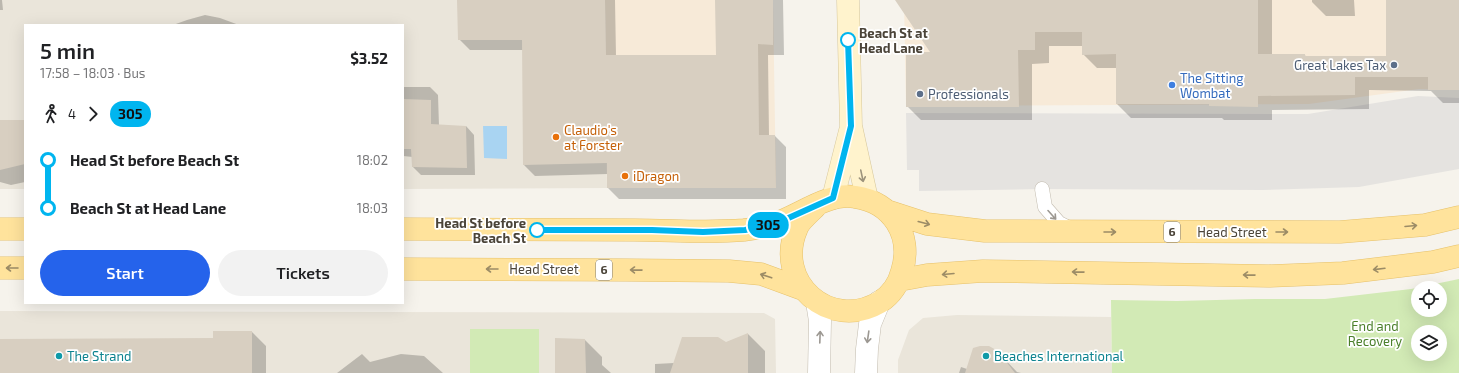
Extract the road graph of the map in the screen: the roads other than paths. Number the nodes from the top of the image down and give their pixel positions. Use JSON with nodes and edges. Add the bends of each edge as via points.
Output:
{"nodes":[{"id":1,"x":848,"y":0,"type":"edge"},
{"id":2,"x":851,"y":126,"type":"junction"},
{"id":3,"x":1042,"y":189,"type":"dead end"},
{"id":4,"x":867,"y":199,"type":"junction"},
{"id":5,"x":825,"y":202,"type":"junction"},
{"id":6,"x":887,"y":211,"type":"junction"},
{"id":7,"x":1459,"y":217,"type":"edge"},
{"id":8,"x":0,"y":229,"type":"edge"},
{"id":9,"x":24,"y":229,"type":"edge"},
{"id":10,"x":404,"y":229,"type":"edge"},
{"id":11,"x":1076,"y":232,"type":"junction"},
{"id":12,"x":1459,"y":256,"type":"edge"},
{"id":13,"x":0,"y":268,"type":"edge"},
{"id":14,"x":24,"y":268,"type":"edge"},
{"id":15,"x":404,"y":269,"type":"edge"},
{"id":16,"x":900,"y":280,"type":"junction"},
{"id":17,"x":810,"y":295,"type":"junction"},
{"id":18,"x":879,"y":302,"type":"junction"},
{"id":19,"x":819,"y":373,"type":"edge"},
{"id":20,"x":866,"y":373,"type":"edge"}],
"edges":[{"from":1,"to":2,"type":"street"},
{"from":2,"to":4,"type":"street","one_way":true},
{"from":2,"to":5,"type":"street"},
{"from":3,"to":11,"type":"lane","one_way":true,"via":[[1044,206],[1059,223]]},
{"from":4,"to":5,"type":"main road","number":"6","via":[[852,196]]},
{"from":4,"to":6,"type":"main road","number":"6"},
{"from":5,"to":10,"type":"main road","number":"6","via":[[775,224],[745,230],[703,232]]},
{"from":5,"to":17,"type":"main road","via":[[797,226],[792,243],[791,260],[794,274]]},
{"from":6,"to":11,"type":"main road","name":"Head Street","number":"6","one_way":true,"via":[[927,224],[977,230]]},
{"from":6,"to":16,"type":"main road","number":"6","via":[[895,219],[905,244],[906,260]]},
{"from":11,"to":7,"type":"main road","name":"Head Street","number":"6","one_way":true,"via":[[1340,232],[1426,225]]},
{"from":8,"to":9,"type":"main road"},
{"from":12,"to":16,"type":"main road","one_way":true,"via":[[1433,262],[1323,274],[1268,276],[983,270]]},
{"from":14,"to":13,"type":"main road","one_way":true},
{"from":17,"to":15,"type":"main road","name":"Head Street","number":"6","one_way":true,"via":[[761,274],[729,271]]},
{"from":16,"to":18,"type":"main road","number":"6"},
{"from":17,"to":18,"type":"main road","number":"6","via":[[835,310],[858,310]]},
{"from":19,"to":17,"type":"street","one_way":true,"via":[[820,321]]},
{"from":18,"to":20,"type":"street","one_way":true,"via":[[870,324]]}]}
